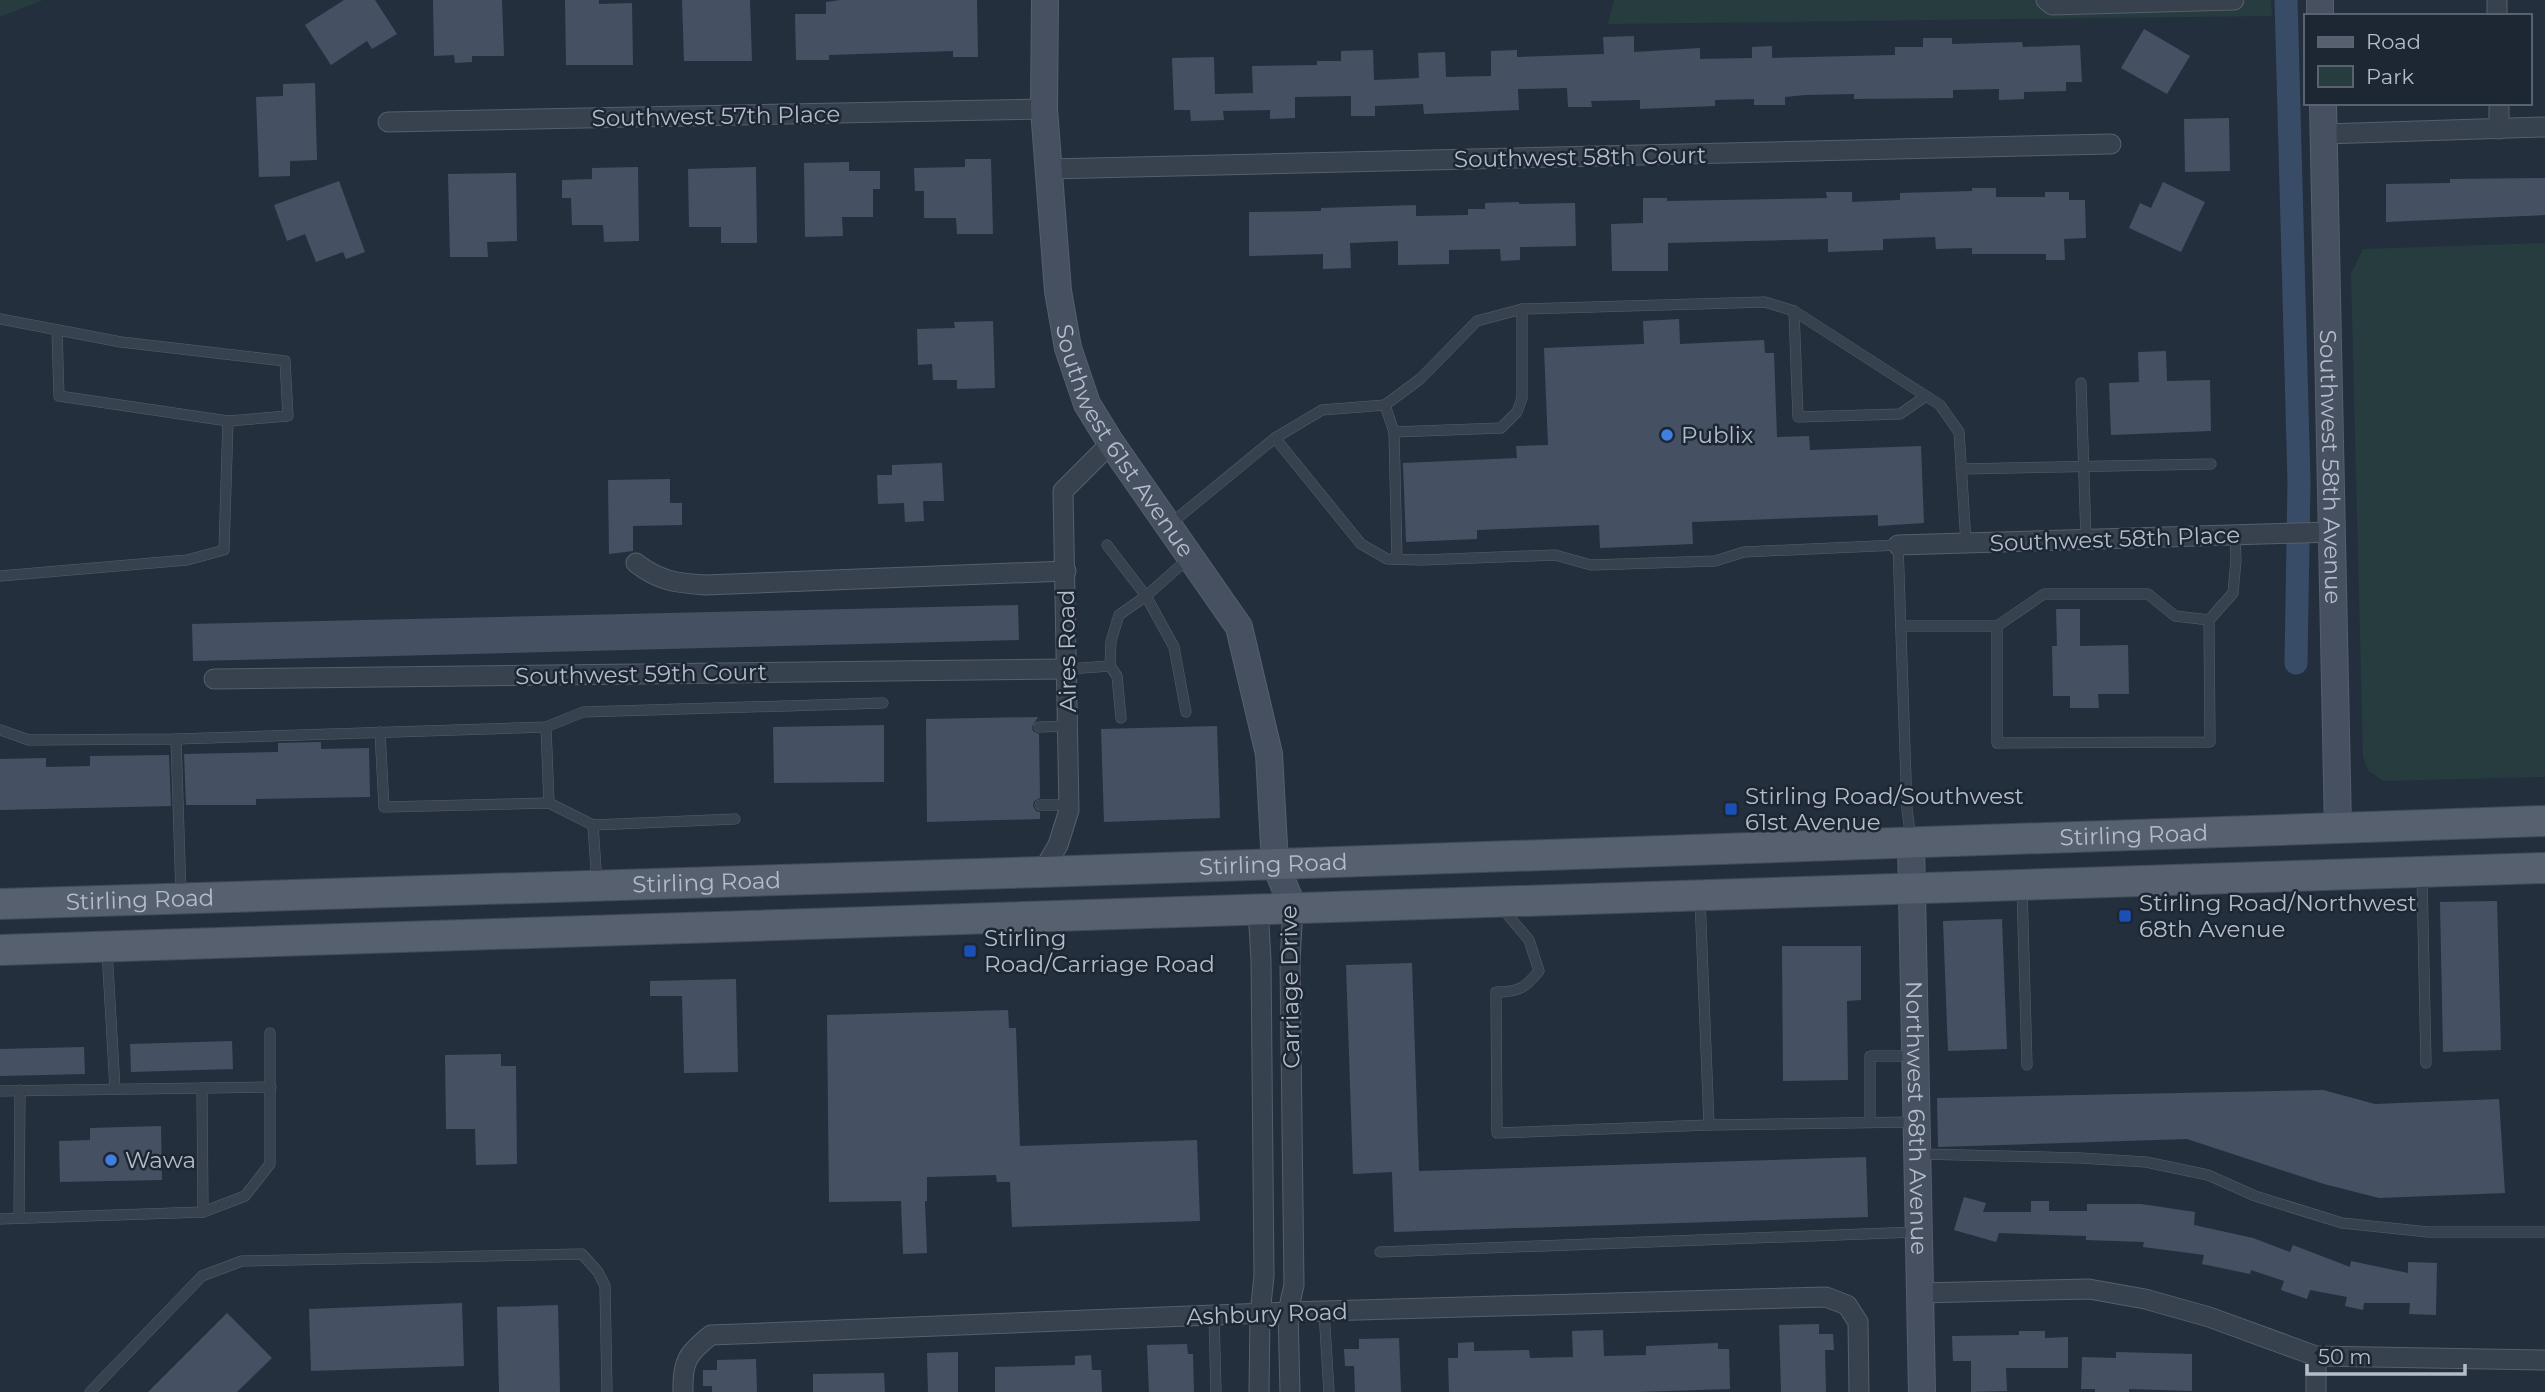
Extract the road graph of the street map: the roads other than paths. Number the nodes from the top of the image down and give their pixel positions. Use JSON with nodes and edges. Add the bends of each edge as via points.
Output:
{"nodes":[{"id":1,"x":1045,"y":0,"type":"edge"},
{"id":2,"x":2046,"y":0,"type":"edge"},
{"id":3,"x":2234,"y":0,"type":"edge"},
{"id":4,"x":2323,"y":105,"type":"edge"},
{"id":5,"x":2499,"y":105,"type":"edge"},
{"id":6,"x":1044,"y":109,"type":"junction"},
{"id":7,"x":388,"y":122,"type":"dead end"},
{"id":8,"x":2545,"y":127,"type":"edge"},
{"id":9,"x":2499,"y":129,"type":"junction"},
{"id":10,"x":2324,"y":134,"type":"junction"},
{"id":11,"x":2111,"y":144,"type":"dead end"},
{"id":12,"x":1049,"y":169,"type":"junction"},
{"id":13,"x":1522,"y":309,"type":"junction"},
{"id":14,"x":1794,"y":311,"type":"junction"},
{"id":15,"x":0,"y":319,"type":"edge"},
{"id":16,"x":57,"y":330,"type":"junction"},
{"id":17,"x":2081,"y":383,"type":"dead end"},
{"id":18,"x":1926,"y":396,"type":"junction"},
{"id":19,"x":1385,"y":405,"type":"junction"},
{"id":20,"x":228,"y":421,"type":"junction"},
{"id":21,"x":1394,"y":432,"type":"junction"},
{"id":22,"x":1275,"y":438,"type":"junction"},
{"id":23,"x":1111,"y":443,"type":"junction"},
{"id":24,"x":2211,"y":464,"type":"dead end"},
{"id":25,"x":2084,"y":466,"type":"junction"},
{"id":26,"x":1961,"y":469,"type":"junction"},
{"id":27,"x":1169,"y":525,"type":"junction"},
{"id":28,"x":2332,"y":532,"type":"junction"},
{"id":29,"x":2235,"y":535,"type":"junction"},
{"id":30,"x":2086,"y":540,"type":"junction"},
{"id":31,"x":1966,"y":543,"type":"junction"},
{"id":32,"x":1107,"y":545,"type":"dead end"},
{"id":33,"x":1898,"y":545,"type":"junction"},
{"id":34,"x":1191,"y":557,"type":"junction"},
{"id":35,"x":1397,"y":559,"type":"junction"},
{"id":36,"x":636,"y":563,"type":"dead end"},
{"id":37,"x":1066,"y":571,"type":"junction"},
{"id":38,"x":0,"y":576,"type":"edge"},
{"id":39,"x":1146,"y":596,"type":"junction"},
{"id":40,"x":2209,"y":620,"type":"junction"},
{"id":41,"x":1901,"y":626,"type":"junction"},
{"id":42,"x":1997,"y":626,"type":"junction"},
{"id":43,"x":1111,"y":666,"type":"junction"},
{"id":44,"x":1068,"y":669,"type":"junction"},
{"id":45,"x":214,"y":679,"type":"dead end"},
{"id":46,"x":883,"y":703,"type":"dead end"},
{"id":47,"x":1186,"y":712,"type":"dead end"},
{"id":48,"x":1121,"y":718,"type":"dead end"},
{"id":49,"x":1068,"y":726,"type":"junction"},
{"id":50,"x":546,"y":727,"type":"junction"},
{"id":51,"x":1039,"y":727,"type":"dead end"},
{"id":52,"x":0,"y":730,"type":"edge"},
{"id":53,"x":380,"y":732,"type":"junction"},
{"id":54,"x":176,"y":739,"type":"junction"},
{"id":55,"x":549,"y":803,"type":"junction"},
{"id":56,"x":1040,"y":805,"type":"dead end"},
{"id":57,"x":1069,"y":805,"type":"junction"},
{"id":58,"x":735,"y":819,"type":"dead end"},
{"id":59,"x":2545,"y":821,"type":"edge"},
{"id":60,"x":593,"y":825,"type":"junction"},
{"id":61,"x":2338,"y":829,"type":"junction"},
{"id":62,"x":1911,"y":842,"type":"junction"},
{"id":63,"x":2545,"y":848,"type":"edge"},
{"id":64,"x":1275,"y":863,"type":"junction"},
{"id":65,"x":2545,"y":868,"type":"edge"},
{"id":66,"x":2500,"y":869,"type":"junction"},
{"id":67,"x":1042,"y":872,"type":"junction"},
{"id":68,"x":2422,"y":872,"type":"junction"},
{"id":69,"x":2545,"y":879,"type":"edge"},
{"id":70,"x":2022,"y":884,"type":"junction"},
{"id":71,"x":597,"y":886,"type":"junction"},
{"id":72,"x":1912,"y":887,"type":"junction"},
{"id":73,"x":1700,"y":894,"type":"junction"},
{"id":74,"x":181,"y":898,"type":"junction"},
{"id":75,"x":1494,"y":900,"type":"junction"},
{"id":76,"x":0,"y":904,"type":"edge"},
{"id":77,"x":1293,"y":906,"type":"junction"},
{"id":78,"x":1258,"y":908,"type":"junction"},
{"id":79,"x":598,"y":930,"type":"junction"},
{"id":80,"x":107,"y":946,"type":"junction"},
{"id":81,"x":0,"y":950,"type":"edge"},
{"id":82,"x":1261,"y":999,"type":"junction"},
{"id":83,"x":1291,"y":999,"type":"junction"},
{"id":84,"x":270,"y":1032,"type":"dead end"},
{"id":85,"x":1917,"y":1056,"type":"junction"},
{"id":86,"x":2426,"y":1063,"type":"dead end"},
{"id":87,"x":2027,"y":1065,"type":"dead end"},
{"id":88,"x":271,"y":1087,"type":"junction"},
{"id":89,"x":202,"y":1088,"type":"junction"},
{"id":90,"x":115,"y":1089,"type":"junction"},
{"id":91,"x":20,"y":1090,"type":"junction"},
{"id":92,"x":0,"y":1091,"type":"edge"},
{"id":93,"x":1870,"y":1121,"type":"junction"},
{"id":94,"x":1918,"y":1122,"type":"junction"},
{"id":95,"x":1709,"y":1125,"type":"junction"},
{"id":96,"x":1919,"y":1154,"type":"junction"},
{"id":97,"x":203,"y":1212,"type":"junction"},
{"id":98,"x":19,"y":1218,"type":"junction"},
{"id":99,"x":0,"y":1219,"type":"edge"},
{"id":100,"x":1920,"y":1232,"type":"junction"},
{"id":101,"x":2545,"y":1232,"type":"edge"},
{"id":102,"x":1380,"y":1252,"type":"dead end"},
{"id":103,"x":1921,"y":1293,"type":"junction"},
{"id":104,"x":1324,"y":1311,"type":"junction"},
{"id":105,"x":1288,"y":1312,"type":"junction"},
{"id":106,"x":1260,"y":1314,"type":"junction"},
{"id":107,"x":1214,"y":1315,"type":"junction"},
{"id":108,"x":2316,"y":1356,"type":"junction"},
{"id":109,"x":2545,"y":1360,"type":"edge"},
{"id":110,"x":90,"y":1392,"type":"edge"},
{"id":111,"x":607,"y":1392,"type":"edge"},
{"id":112,"x":683,"y":1392,"type":"edge"},
{"id":113,"x":1216,"y":1392,"type":"edge"},
{"id":114,"x":1259,"y":1392,"type":"edge"},
{"id":115,"x":1290,"y":1392,"type":"edge"},
{"id":116,"x":1329,"y":1392,"type":"edge"},
{"id":117,"x":1859,"y":1392,"type":"edge"},
{"id":118,"x":1922,"y":1392,"type":"edge"},
{"id":119,"x":2316,"y":1392,"type":"edge"}],
"edges":[{"from":1,"to":6,"type":"street","name":"Southwest 61st Avenue"},
{"from":2,"to":3,"type":"street","via":[[2052,5]]},
{"from":4,"to":10,"type":"street","name":"Southwest 58th Avenue"},
{"from":5,"to":9,"type":"street"},
{"from":6,"to":7,"type":"street","name":"Southwest 57th Place"},
{"from":6,"to":12,"type":"street","name":"Southwest 61st Avenue"},
{"from":8,"to":9,"type":"street"},
{"from":9,"to":10,"type":"street"},
{"from":10,"to":28,"type":"street","name":"Southwest 58th Avenue"},
{"from":11,"to":12,"type":"street","name":"Southwest 58th Court"},
{"from":12,"to":23,"type":"street","name":"Southwest 61st Avenue","via":[[1058,291],[1068,348],[1087,404]]},
{"from":13,"to":14,"type":"lane","via":[[1765,302]]},
{"from":13,"to":19,"type":"lane","via":[[1477,321],[1420,379]]},
{"from":13,"to":21,"type":"lane","via":[[1522,398],[1517,412],[1501,428]]},
{"from":14,"to":18,"type":"lane"},
{"from":14,"to":18,"type":"lane","via":[[1798,417],[1900,414]]},
{"from":15,"to":16,"type":"lane"},
{"from":16,"to":20,"type":"lane","via":[[59,396]]},
{"from":16,"to":20,"type":"lane","via":[[285,361],[288,416]]},
{"from":17,"to":25,"type":"lane"},
{"from":18,"to":26,"type":"lane","via":[[1940,405],[1959,432]]},
{"from":19,"to":21,"type":"lane"},
{"from":19,"to":22,"type":"lane","via":[[1322,410]]},
{"from":20,"to":38,"type":"lane","via":[[225,550],[187,561]]},
{"from":21,"to":35,"type":"lane"},
{"from":22,"to":27,"type":"lane"},
{"from":22,"to":35,"type":"lane","via":[[1360,544],[1387,559]]},
{"from":23,"to":27,"type":"street","name":"Southwest 61st Avenue"},
{"from":23,"to":37,"type":"street","name":"Aires Road","via":[[1063,491]]},
{"from":24,"to":25,"type":"lane"},
{"from":25,"to":26,"type":"lane"},
{"from":25,"to":30,"type":"lane"},
{"from":26,"to":31,"type":"lane"},
{"from":27,"to":34,"type":"street","name":"Southwest 61st Avenue"},
{"from":28,"to":29,"type":"street","name":"Southwest 58th Place"},
{"from":28,"to":61,"type":"street","name":"Southwest 58th Avenue"},
{"from":29,"to":30,"type":"street","name":"Southwest 58th Place"},
{"from":29,"to":40,"type":"lane","via":[[2233,593]]},
{"from":30,"to":31,"type":"street","name":"Southwest 58th Place"},
{"from":31,"to":33,"type":"street","name":"Southwest 58th Place"},
{"from":32,"to":39,"type":"lane"},
{"from":33,"to":35,"type":"lane","via":[[1744,552],[1714,561],[1591,565],[1555,555]]},
{"from":33,"to":41,"type":"lane"},
{"from":34,"to":39,"type":"lane"},
{"from":34,"to":64,"type":"street","name":"Southwest 61st Avenue","via":[[1239,627],[1269,754]]},
{"from":36,"to":37,"type":"street","via":[[671,583],[705,585]]},
{"from":37,"to":44,"type":"street","name":"Aires Road"},
{"from":39,"to":43,"type":"lane","via":[[1119,615],[1111,641]]},
{"from":39,"to":47,"type":"lane","via":[[1174,647]]},
{"from":40,"to":42,"type":"lane","via":[[2175,616],[2148,594],[2044,594]]},
{"from":40,"to":42,"type":"lane","via":[[2210,742],[1997,743]]},
{"from":41,"to":42,"type":"lane"},
{"from":41,"to":62,"type":"lane"},
{"from":43,"to":44,"type":"lane"},
{"from":43,"to":48,"type":"lane","via":[[1117,676]]},
{"from":44,"to":45,"type":"street","name":"Southwest 59th Court"},
{"from":44,"to":49,"type":"street","name":"Aires Road"},
{"from":46,"to":50,"type":"lane","via":[[583,712]]},
{"from":49,"to":51,"type":"lane"},
{"from":49,"to":57,"type":"street","name":"Aires Road"},
{"from":50,"to":53,"type":"lane"},
{"from":50,"to":55,"type":"lane"},
{"from":52,"to":54,"type":"lane","via":[[29,740]]},
{"from":53,"to":54,"type":"lane"},
{"from":53,"to":55,"type":"lane","via":[[384,807]]},
{"from":54,"to":74,"type":"lane"},
{"from":55,"to":60,"type":"lane"},
{"from":56,"to":57,"type":"lane"},
{"from":57,"to":67,"type":"street","name":"Aires Road","via":[[1058,845]]},
{"from":58,"to":60,"type":"lane"},
{"from":59,"to":61,"type":"main road","name":"Stirling Road"},
{"from":60,"to":71,"type":"lane"},
{"from":61,"to":62,"type":"main road","name":"Stirling Road"},
{"from":62,"to":64,"type":"main road","name":"Stirling Road"},
{"from":62,"to":72,"type":"street","name":"Northwest 68th Avenue"},
{"from":63,"to":66,"type":"main road","via":[[2529,849]]},
{"from":64,"to":67,"type":"main road","name":"Stirling Road"},
{"from":64,"to":77,"type":"street","name":"Carriage Drive"},
{"from":64,"to":78,"type":"street","name":"Carriage Drive"},
{"from":65,"to":66,"type":"main road","name":"Stirling Road"},
{"from":65,"to":69,"type":"street"},
{"from":66,"to":68,"type":"main road","name":"Stirling Road"},
{"from":67,"to":71,"type":"main road","name":"Stirling Road"},
{"from":68,"to":70,"type":"main road","name":"Stirling Road"},
{"from":68,"to":86,"type":"lane"},
{"from":70,"to":72,"type":"main road","name":"Stirling Road"},
{"from":70,"to":87,"type":"lane"},
{"from":71,"to":74,"type":"main road","name":"Stirling Road"},
{"from":71,"to":79,"type":"main road"},
{"from":72,"to":73,"type":"main road","name":"Stirling Road"},
{"from":72,"to":85,"type":"street","name":"Northwest 68th Avenue"},
{"from":73,"to":75,"type":"main road","name":"Stirling Road"},
{"from":73,"to":95,"type":"lane"},
{"from":74,"to":76,"type":"main road","name":"Stirling Road"},
{"from":75,"to":77,"type":"main road","name":"Stirling Road"},
{"from":75,"to":95,"type":"lane","via":[[1529,940],[1539,971],[1527,986],[1496,992],[1497,1133]]},
{"from":77,"to":78,"type":"main road","name":"Stirling Road"},
{"from":77,"to":83,"type":"street","name":"Carriage Drive"},
{"from":78,"to":79,"type":"main road","name":"Stirling Road"},
{"from":78,"to":82,"type":"street","name":"Carriage Drive"},
{"from":79,"to":80,"type":"main road","name":"Stirling Road"},
{"from":80,"to":81,"type":"main road","name":"Stirling Road"},
{"from":80,"to":90,"type":"lane"},
{"from":82,"to":83,"type":"street"},
{"from":82,"to":106,"type":"street","name":"Carriage Drive","via":[[1264,1276]]},
{"from":83,"to":105,"type":"street","name":"Carriage Drive","via":[[1294,1285]]},
{"from":84,"to":88,"type":"lane"},
{"from":85,"to":93,"type":"lane","via":[[1870,1056]]},
{"from":85,"to":94,"type":"street","name":"Northwest 68th Avenue"},
{"from":88,"to":89,"type":"lane"},
{"from":88,"to":97,"type":"lane","via":[[270,1164],[245,1196]]},
{"from":89,"to":90,"type":"lane"},
{"from":89,"to":97,"type":"lane"},
{"from":90,"to":91,"type":"lane"},
{"from":91,"to":92,"type":"lane"},
{"from":91,"to":98,"type":"lane"},
{"from":93,"to":94,"type":"lane"},
{"from":93,"to":95,"type":"lane"},
{"from":94,"to":96,"type":"street","name":"Northwest 68th Avenue"},
{"from":96,"to":100,"type":"street","name":"Northwest 68th Avenue"},
{"from":96,"to":101,"type":"lane","via":[[2146,1162],[2208,1175],[2255,1196],[2342,1223],[2428,1232]]},
{"from":97,"to":98,"type":"lane"},
{"from":98,"to":99,"type":"lane"},
{"from":100,"to":102,"type":"lane"},
{"from":100,"to":103,"type":"street","name":"Northwest 68th Avenue"},
{"from":103,"to":108,"type":"street","via":[[2090,1289],[2209,1317]]},
{"from":103,"to":118,"type":"street","name":"Northwest 68th Avenue"},
{"from":104,"to":105,"type":"street","name":"Ashbury Road"},
{"from":104,"to":116,"type":"lane"},
{"from":104,"to":117,"type":"street","name":"Ashbury Road","via":[[1826,1297],[1847,1305],[1858,1322]]},
{"from":105,"to":106,"type":"street","name":"Ashbury Road"},
{"from":105,"to":115,"type":"street","name":"Carriage Drive"},
{"from":106,"to":107,"type":"street","name":"Ashbury Road"},
{"from":106,"to":114,"type":"street","name":"Carriage Drive"},
{"from":107,"to":112,"type":"street","name":"Ashbury Road","via":[[711,1335],[685,1362]]},
{"from":107,"to":113,"type":"lane"},
{"from":108,"to":109,"type":"street"},
{"from":108,"to":119,"type":"street"},
{"from":110,"to":111,"type":"lane","via":[[202,1276],[242,1261],[582,1254],[605,1286]]}]}
